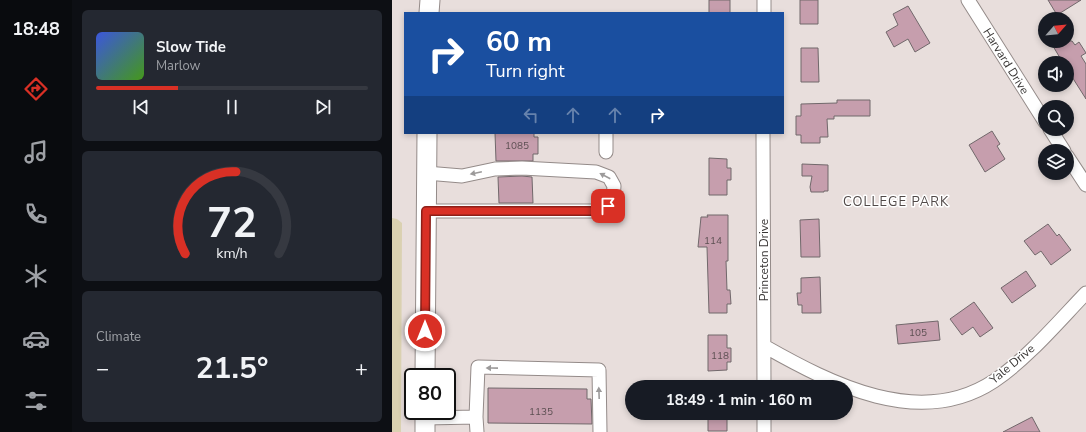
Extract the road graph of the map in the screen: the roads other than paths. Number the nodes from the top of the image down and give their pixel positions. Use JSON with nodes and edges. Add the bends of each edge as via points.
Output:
{"nodes":[{"id":1,"x":430,"y":0,"type":"edge"},
{"id":2,"x":764,"y":0,"type":"edge"},
{"id":3,"x":968,"y":0,"type":"edge"},
{"id":4,"x":429,"y":12,"type":"edge"},
{"id":5,"x":764,"y":12,"type":"edge"},
{"id":6,"x":1038,"y":111,"type":"edge"},
{"id":7,"x":427,"y":134,"type":"edge"},
{"id":8,"x":606,"y":134,"type":"edge"},
{"id":9,"x":763,"y":134,"type":"edge"},
{"id":10,"x":606,"y":152,"type":"dead end"},
{"id":11,"x":1074,"y":167,"type":"edge"},
{"id":12,"x":426,"y":173,"type":"junction"},
{"id":13,"x":1086,"y":185,"type":"edge"},
{"id":14,"x":426,"y":211,"type":"junction"},
{"id":15,"x":1086,"y":293,"type":"edge"},
{"id":16,"x":764,"y":346,"type":"junction"},
{"id":17,"x":425,"y":368,"type":"edge"},
{"id":18,"x":764,"y":380,"type":"edge"},
{"id":19,"x":476,"y":417,"type":"junction"},
{"id":20,"x":456,"y":418,"type":"edge"},
{"id":21,"x":764,"y":420,"type":"edge"},
{"id":22,"x":477,"y":432,"type":"edge"},
{"id":23,"x":600,"y":432,"type":"edge"},
{"id":24,"x":764,"y":432,"type":"edge"}],
"edges":[{"from":1,"to":4,"type":"highway"},
{"from":2,"to":5,"type":"street"},
{"from":3,"to":6,"type":"street","name":"Harvard Drive"},
{"from":7,"to":12,"type":"highway"},
{"from":8,"to":10,"type":"street"},
{"from":9,"to":16,"type":"street","name":"Princeton Drive"},
{"from":11,"to":13,"type":"street"},
{"from":12,"to":14,"type":"highway"},
{"from":14,"to":12,"type":"street","one_way":true,"via":[[601,211],[612,200],[614,186],[609,177],[596,172],[522,168],[495,169],[462,176]]},
{"from":14,"to":17,"type":"highway"},
{"from":15,"to":16,"type":"street","name":"Yale Drive","via":[[1043,338],[994,381],[976,391],[937,402],[898,400],[858,391],[837,384]]},
{"from":16,"to":18,"type":"street","name":"Princeton Drive"},
{"from":19,"to":20,"type":"street"},
{"from":19,"to":22,"type":"street"},
{"from":23,"to":19,"type":"street","one_way":true,"via":[[599,370],[478,367]]},
{"from":21,"to":24,"type":"street"}]}
